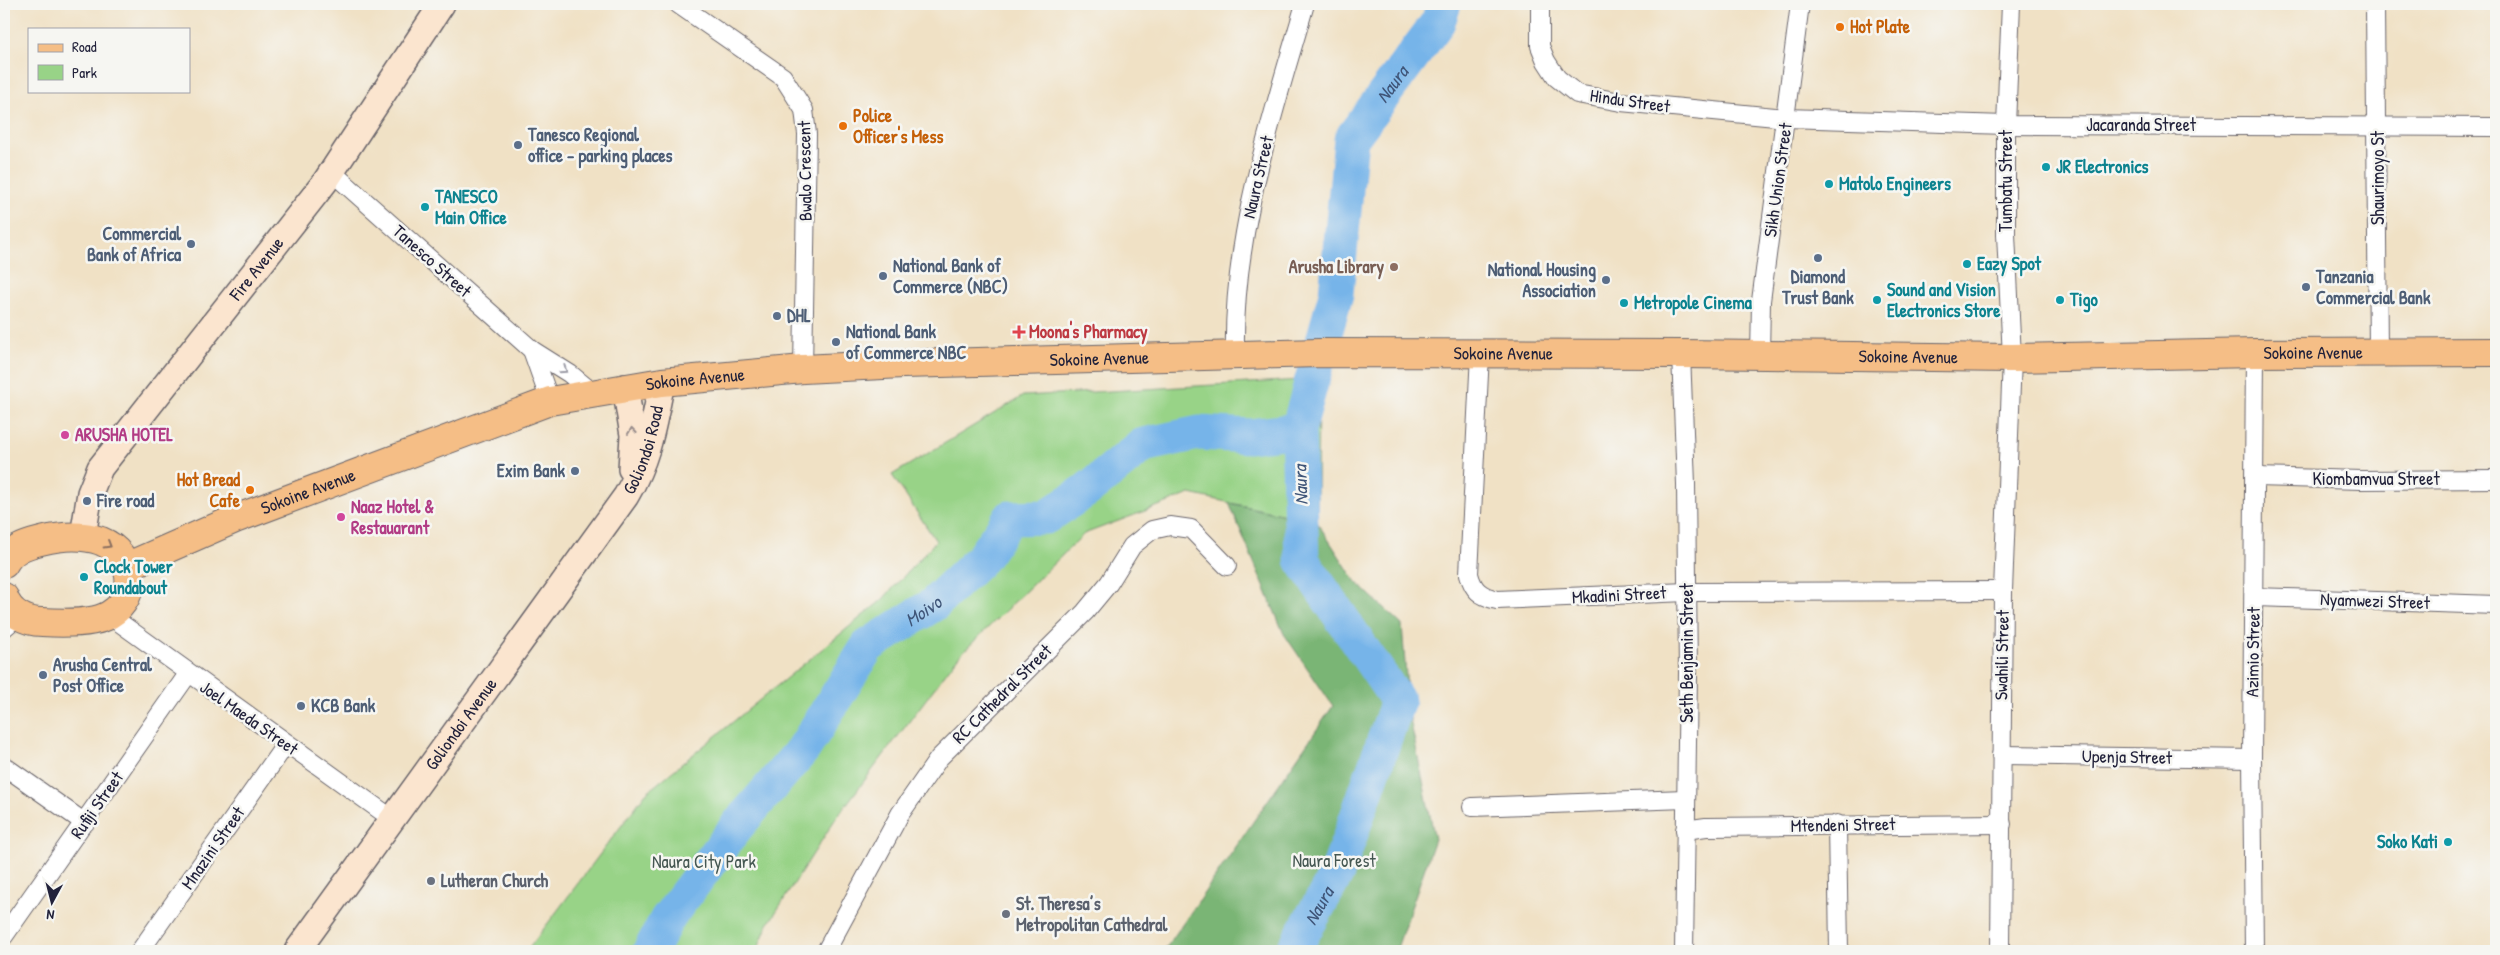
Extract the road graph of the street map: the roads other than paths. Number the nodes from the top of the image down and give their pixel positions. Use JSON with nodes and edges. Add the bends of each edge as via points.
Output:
{"nodes":[{"id":1,"x":442,"y":4,"type":"edge"},
{"id":2,"x":678,"y":4,"type":"edge"},
{"id":3,"x":1305,"y":4,"type":"edge"},
{"id":4,"x":1540,"y":4,"type":"edge"},
{"id":5,"x":1800,"y":4,"type":"edge"},
{"id":6,"x":2011,"y":4,"type":"edge"},
{"id":7,"x":2376,"y":4,"type":"edge"},
{"id":8,"x":1786,"y":118,"type":"junction"},
{"id":9,"x":2006,"y":125,"type":"junction"},
{"id":10,"x":2378,"y":126,"type":"junction"},
{"id":11,"x":2496,"y":127,"type":"edge"},
{"id":12,"x":332,"y":172,"type":"junction"},
{"id":13,"x":532,"y":350,"type":"junction"},
{"id":14,"x":2378,"y":352,"type":"junction"},
{"id":15,"x":2496,"y":352,"type":"edge"},
{"id":16,"x":2255,"y":353,"type":"junction"},
{"id":17,"x":1480,"y":354,"type":"junction"},
{"id":18,"x":1681,"y":354,"type":"junction"},
{"id":19,"x":1236,"y":355,"type":"junction"},
{"id":20,"x":1760,"y":356,"type":"junction"},
{"id":21,"x":2012,"y":358,"type":"junction"},
{"id":22,"x":803,"y":369,"type":"junction"},
{"id":23,"x":662,"y":382,"type":"junction"},
{"id":24,"x":625,"y":387,"type":"junction"},
{"id":25,"x":593,"y":393,"type":"junction"},
{"id":26,"x":550,"y":401,"type":"junction"},
{"id":27,"x":2255,"y":477,"type":"junction"},
{"id":28,"x":2496,"y":479,"type":"edge"},
{"id":29,"x":626,"y":496,"type":"junction"},
{"id":30,"x":83,"y":536,"type":"junction"},
{"id":31,"x":6,"y":555,"type":"edge"},
{"id":32,"x":128,"y":566,"type":"junction"},
{"id":33,"x":1227,"y":566,"type":"dead end"},
{"id":34,"x":2003,"y":591,"type":"junction"},
{"id":35,"x":1687,"y":592,"type":"junction"},
{"id":36,"x":2254,"y":597,"type":"junction"},
{"id":37,"x":2496,"y":605,"type":"edge"},
{"id":38,"x":8,"y":613,"type":"edge"},
{"id":39,"x":108,"y":615,"type":"junction"},
{"id":40,"x":188,"y":674,"type":"junction"},
{"id":41,"x":286,"y":744,"type":"junction"},
{"id":42,"x":2001,"y":755,"type":"junction"},
{"id":43,"x":2252,"y":759,"type":"junction"},
{"id":44,"x":4,"y":766,"type":"edge"},
{"id":45,"x":1686,"y":799,"type":"junction"},
{"id":46,"x":1472,"y":807,"type":"dead end"},
{"id":47,"x":391,"y":818,"type":"junction"},
{"id":48,"x":85,"y":823,"type":"junction"},
{"id":49,"x":1838,"y":824,"type":"junction"},
{"id":50,"x":2002,"y":824,"type":"junction"},
{"id":51,"x":1685,"y":830,"type":"junction"},
{"id":52,"x":4,"y":936,"type":"edge"},
{"id":53,"x":140,"y":951,"type":"edge"},
{"id":54,"x":297,"y":951,"type":"edge"},
{"id":55,"x":826,"y":951,"type":"edge"},
{"id":56,"x":1684,"y":951,"type":"edge"},
{"id":57,"x":1839,"y":951,"type":"edge"},
{"id":58,"x":2000,"y":951,"type":"edge"},
{"id":59,"x":2254,"y":951,"type":"edge"}],
"edges":[{"from":1,"to":12,"type":"street","name":"Fire Avenue"},
{"from":2,"to":22,"type":"street","name":"Bwalo Crescent","via":[[783,76],[804,110]]},
{"from":3,"to":19,"type":"street","name":"Naura Street","via":[[1254,182],[1241,259],[1235,324]]},
{"from":4,"to":8,"type":"street","name":"Hindu Street","via":[[1540,46],[1546,61],[1557,78],[1577,94],[1621,102]]},
{"from":5,"to":8,"type":"street","name":"Sikh Union Street"},
{"from":6,"to":9,"type":"street","name":"Tumbatu Street"},
{"from":7,"to":10,"type":"street","name":"Shaurimoyo St"},
{"from":8,"to":9,"type":"street","name":"Jacaranda Street"},
{"from":8,"to":20,"type":"street","name":"Sikh Union Street","via":[[1761,301]]},
{"from":9,"to":10,"type":"street","name":"Jacaranda Street"},
{"from":9,"to":21,"type":"street","name":"Tumbatu Street","via":[[2006,234]]},
{"from":10,"to":11,"type":"street","name":"Jacaranda Street"},
{"from":10,"to":14,"type":"street","name":"Shaurimoyo St"},
{"from":12,"to":13,"type":"street","name":"Tanesco Street"},
{"from":12,"to":30,"type":"street","name":"Fire Avenue","via":[[100,468],[90,494]]},
{"from":13,"to":25,"type":"street","name":"Tanesco Street","one_way":true},
{"from":13,"to":26,"type":"street"},
{"from":14,"to":15,"type":"main road","name":"Sokoine Avenue"},
{"from":14,"to":16,"type":"main road","name":"Sokoine Avenue"},
{"from":16,"to":21,"type":"main road","name":"Sokoine Avenue"},
{"from":16,"to":27,"type":"street","name":"Azimio Street"},
{"from":17,"to":18,"type":"main road","name":"Sokoine Avenue"},
{"from":17,"to":19,"type":"main road","name":"Sokoine Avenue"},
{"from":17,"to":35,"type":"street","name":"Mkadini Street","via":[[1469,574],[1477,592],[1497,600]]},
{"from":18,"to":20,"type":"main road","name":"Sokoine Avenue"},
{"from":18,"to":35,"type":"street","name":"Seth Benjamin Street"},
{"from":19,"to":22,"type":"main road","name":"Sokoine Avenue"},
{"from":20,"to":21,"type":"main road","name":"Sokoine Avenue"},
{"from":21,"to":34,"type":"street","name":"Swahili Street"},
{"from":22,"to":23,"type":"main road","name":"Sokoine Avenue"},
{"from":23,"to":24,"type":"main road","name":"Sokoine Avenue"},
{"from":23,"to":29,"type":"street","name":"Goliondoi Road","via":[[652,435],[641,470]]},
{"from":24,"to":25,"type":"main road","name":"Sokoine Avenue"},
{"from":29,"to":24,"type":"street","name":"Goliondoi Road","one_way":true,"via":[[633,435]]},
{"from":25,"to":26,"type":"main road","name":"Sokoine Avenue"},
{"from":26,"to":32,"type":"main road","name":"Sokoine Avenue","via":[[235,519]]},
{"from":27,"to":28,"type":"street","name":"Kiombamvua Street"},
{"from":27,"to":36,"type":"street","name":"Azimio Street"},
{"from":29,"to":47,"type":"street","name":"Goliondoi Avenue"},
{"from":30,"to":31,"type":"main road","via":[[52,538]]},
{"from":30,"to":32,"type":"main road","one_way":true,"via":[[102,541],[117,551]]},
{"from":32,"to":39,"type":"main road","via":[[131,588],[124,602]]},
{"from":33,"to":55,"type":"street","name":"RC Cathedral Street","via":[[1191,529],[1170,526],[1152,530],[1132,546],[1109,583],[1085,612],[939,758],[900,814]]},
{"from":34,"to":35,"type":"street","name":"Mkadini Street"},
{"from":34,"to":42,"type":"street","name":"Swahili Street"},
{"from":35,"to":45,"type":"street","name":"Seth Benjamin Street"},
{"from":36,"to":37,"type":"street","name":"Nyamwezi Street"},
{"from":36,"to":43,"type":"street","name":"Azimio Street"},
{"from":38,"to":39,"type":"main road","via":[[36,622],[59,623]]},
{"from":39,"to":40,"type":"street","name":"Joel Maeda Street"},
{"from":40,"to":41,"type":"street","name":"Joel Maeda Street"},
{"from":40,"to":48,"type":"street","name":"Rufiji Street"},
{"from":41,"to":47,"type":"street","name":"Joel Maeda Street"},
{"from":41,"to":53,"type":"street","name":"Mnazini Street"},
{"from":42,"to":43,"type":"street","name":"Upenja Street"},
{"from":42,"to":50,"type":"street","name":"Swahili Street"},
{"from":43,"to":59,"type":"street","name":"Azimio Street"},
{"from":44,"to":48,"type":"street"},
{"from":45,"to":46,"type":"street"},
{"from":45,"to":51,"type":"street","name":"Seth Benjamin Street"},
{"from":47,"to":54,"type":"street","name":"Goliondoi Avenue"},
{"from":48,"to":52,"type":"street","name":"Rufiji Street"},
{"from":49,"to":50,"type":"street","name":"Mtendeni Street"},
{"from":49,"to":51,"type":"street","name":"Mtendeni Street"},
{"from":49,"to":57,"type":"street"},
{"from":50,"to":58,"type":"street","name":"Swahili Street"},
{"from":51,"to":56,"type":"street","name":"Seth Benjamin Street"}]}
